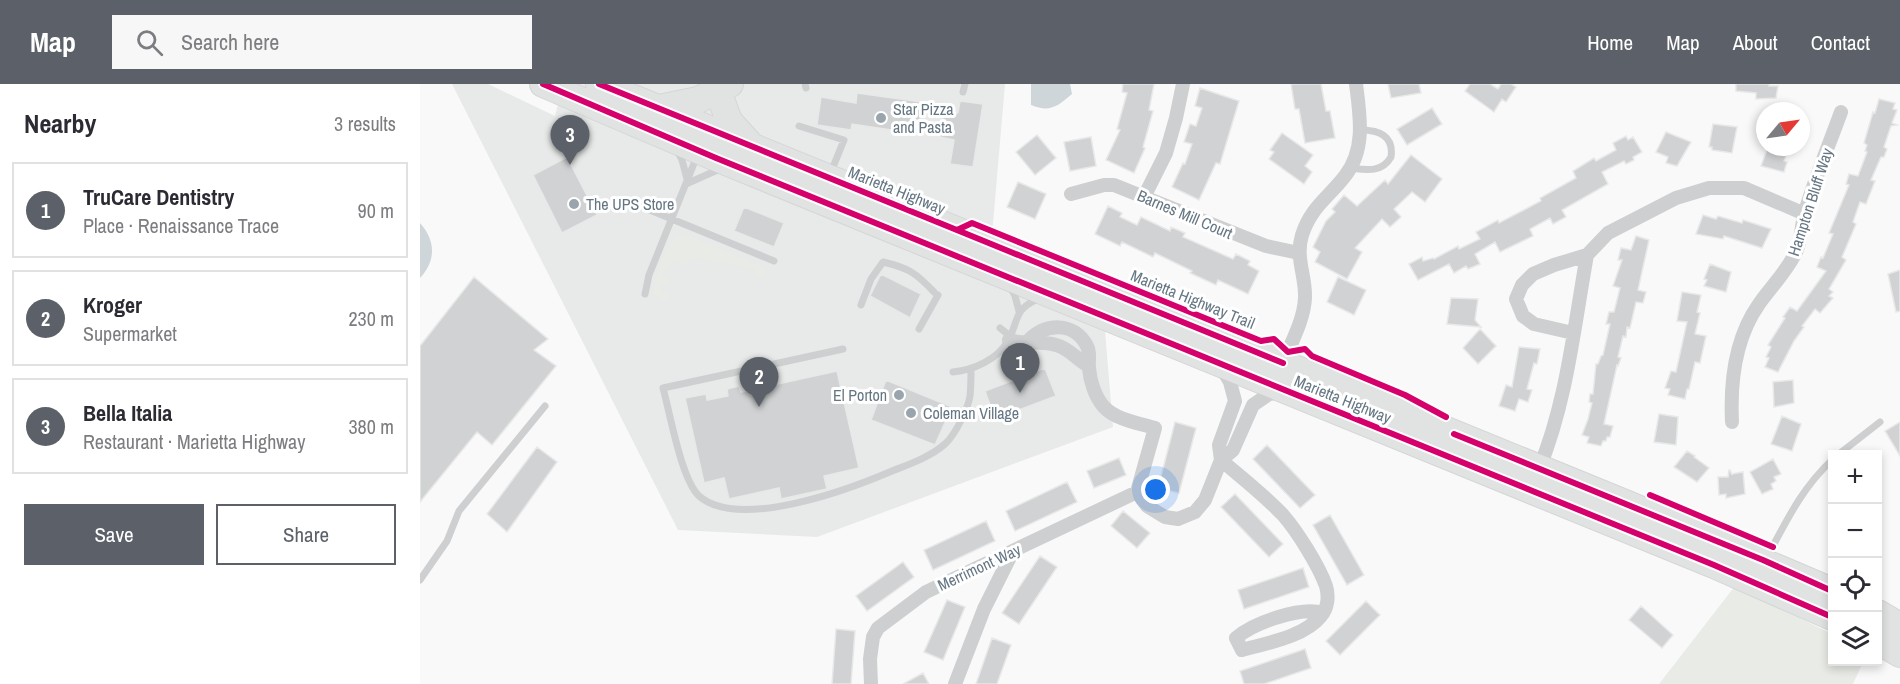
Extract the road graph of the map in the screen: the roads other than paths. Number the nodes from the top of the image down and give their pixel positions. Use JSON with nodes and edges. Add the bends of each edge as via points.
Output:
{"nodes":[{"id":1,"x":543,"y":84,"type":"edge"},
{"id":2,"x":599,"y":84,"type":"edge"},
{"id":3,"x":965,"y":84,"type":"edge"},
{"id":4,"x":1183,"y":84,"type":"edge"},
{"id":5,"x":1356,"y":84,"type":"edge"},
{"id":6,"x":725,"y":91,"type":"edge"},
{"id":7,"x":963,"y":92,"type":"dead end"},
{"id":8,"x":659,"y":108,"type":"junction"},
{"id":9,"x":1841,"y":112,"type":"dead end"},
{"id":10,"x":799,"y":126,"type":"dead end"},
{"id":11,"x":1361,"y":130,"type":"junction"},
{"id":12,"x":668,"y":138,"type":"junction"},
{"id":13,"x":750,"y":145,"type":"junction"},
{"id":14,"x":699,"y":151,"type":"junction"},
{"id":15,"x":735,"y":165,"type":"junction"},
{"id":16,"x":1350,"y":168,"type":"junction"},
{"id":17,"x":829,"y":177,"type":"junction"},
{"id":18,"x":686,"y":182,"type":"junction"},
{"id":19,"x":1071,"y":194,"type":"dead end"},
{"id":20,"x":1144,"y":197,"type":"junction"},
{"id":21,"x":640,"y":206,"type":"dead end"},
{"id":22,"x":1804,"y":214,"type":"junction"},
{"id":23,"x":672,"y":219,"type":"junction"},
{"id":24,"x":1299,"y":253,"type":"junction"},
{"id":25,"x":1587,"y":255,"type":"junction"},
{"id":26,"x":774,"y":261,"type":"dead end"},
{"id":27,"x":999,"y":274,"type":"junction"},
{"id":28,"x":645,"y":294,"type":"dead end"},
{"id":29,"x":1054,"y":296,"type":"junction"},
{"id":30,"x":861,"y":305,"type":"dead end"},
{"id":31,"x":1019,"y":311,"type":"junction"},
{"id":32,"x":919,"y":329,"type":"dead end"},
{"id":33,"x":1573,"y":333,"type":"junction"},
{"id":34,"x":1006,"y":335,"type":"junction"},
{"id":35,"x":843,"y":349,"type":"dead end"},
{"id":36,"x":1217,"y":363,"type":"junction"},
{"id":37,"x":1283,"y":363,"type":"junction"},
{"id":38,"x":971,"y":368,"type":"junction"},
{"id":39,"x":953,"y":372,"type":"dead end"},
{"id":40,"x":1289,"y":392,"type":"junction"},
{"id":41,"x":545,"y":406,"type":"dead end"},
{"id":42,"x":1732,"y":422,"type":"dead end"},
{"id":43,"x":1880,"y":422,"type":"dead end"},
{"id":44,"x":1844,"y":450,"type":"edge"},
{"id":45,"x":1221,"y":460,"type":"junction"},
{"id":46,"x":1828,"y":464,"type":"edge"},
{"id":47,"x":1539,"y":469,"type":"junction"},
{"id":48,"x":1137,"y":492,"type":"junction"},
{"id":49,"x":1013,"y":551,"type":"junction"},
{"id":50,"x":1765,"y":561,"type":"junction"},
{"id":51,"x":420,"y":580,"type":"edge"},
{"id":52,"x":1828,"y":589,"type":"edge"},
{"id":53,"x":1323,"y":614,"type":"junction"},
{"id":54,"x":1828,"y":615,"type":"edge"},
{"id":55,"x":1882,"y":616,"type":"edge"},
{"id":56,"x":1900,"y":626,"type":"edge"},
{"id":57,"x":1882,"y":643,"type":"edge"},
{"id":58,"x":1900,"y":654,"type":"edge"},
{"id":59,"x":870,"y":684,"type":"edge"},
{"id":60,"x":955,"y":684,"type":"edge"}],
"edges":[{"from":1,"to":12,"type":"highway","name":"Marietta Highway"},
{"from":2,"to":8,"type":"highway","name":"Marietta Highway"},
{"from":3,"to":7,"type":"lane"},
{"from":4,"to":20,"type":"street","via":[[1166,153]]},
{"from":5,"to":11,"type":"street"},
{"from":6,"to":8,"type":"highway"},
{"from":6,"to":13,"type":"highway","via":[[729,121]]},
{"from":8,"to":13,"type":"highway","name":"Marietta Highway"},
{"from":9,"to":22,"type":"street","name":"Hampton Bluff Way"},
{"from":10,"to":17,"type":"lane","via":[[844,140]]},
{"from":11,"to":16,"type":"street"},
{"from":11,"to":16,"type":"lane","via":[[1374,130],[1386,136],[1391,158],[1381,168]]},
{"from":12,"to":14,"type":"highway","name":"Marietta Highway"},
{"from":12,"to":18,"type":"lane","via":[[682,160]]},
{"from":13,"to":17,"type":"highway","name":"Marietta Highway"},
{"from":14,"to":15,"type":"highway","name":"Marietta Highway"},
{"from":14,"to":18,"type":"lane"},
{"from":15,"to":18,"type":"lane"},
{"from":15,"to":27,"type":"highway","name":"Marietta Highway"},
{"from":16,"to":24,"type":"street","via":[[1312,212]]},
{"from":17,"to":37,"type":"highway","name":"Marietta Highway"},
{"from":18,"to":23,"type":"lane"},
{"from":19,"to":20,"type":"street","name":"Barnes Mill Court","via":[[1114,185]]},
{"from":20,"to":24,"type":"street","name":"Barnes Mill Court","via":[[1266,246]]},
{"from":21,"to":23,"type":"lane"},
{"from":22,"to":25,"type":"street","via":[[1744,188],[1709,188],[1676,198],[1608,234]]},
{"from":22,"to":42,"type":"street","name":"Hampton Bluff Way","via":[[1797,250],[1741,336],[1734,370]]},
{"from":23,"to":26,"type":"lane"},
{"from":23,"to":28,"type":"lane"},
{"from":24,"to":37,"type":"street","via":[[1305,298]]},
{"from":25,"to":33,"type":"street"},
{"from":25,"to":33,"type":"street","via":[[1533,274],[1516,299],[1523,316],[1534,324]]},
{"from":27,"to":29,"type":"highway","name":"Marietta Highway"},
{"from":27,"to":31,"type":"lane","via":[[1012,290]]},
{"from":29,"to":31,"type":"lane","via":[[1039,298]]},
{"from":29,"to":36,"type":"highway","name":"Marietta Highway"},
{"from":30,"to":32,"type":"lane","via":[[883,262],[916,273],[936,294]]},
{"from":31,"to":34,"type":"lane"},
{"from":33,"to":47,"type":"street","via":[[1559,410]]},
{"from":34,"to":38,"type":"lane","via":[[993,357]]},
{"from":34,"to":48,"type":"street","via":[[1020,343],[1051,327],[1066,328],[1080,336],[1090,356],[1096,394],[1106,409],[1155,428]]},
{"from":35,"to":38,"type":"lane","via":[[663,388],[684,468],[699,496],[730,508],[771,508],[862,484],[927,456],[946,444],[956,430],[970,398]]},
{"from":36,"to":40,"type":"highway","name":"Marietta Highway"},
{"from":36,"to":45,"type":"street","via":[[1230,382],[1235,401],[1219,446]]},
{"from":37,"to":47,"type":"highway","name":"Marietta Highway"},
{"from":38,"to":39,"type":"lane"},
{"from":40,"to":45,"type":"street","via":[[1269,394],[1253,405],[1233,450]]},
{"from":40,"to":54,"type":"highway","name":"Marietta Highway"},
{"from":41,"to":51,"type":"lane","via":[[459,511],[447,541]]},
{"from":43,"to":44,"type":"lane"},
{"from":45,"to":48,"type":"street","via":[[1205,501],[1184,518],[1172,519],[1155,512]]},
{"from":45,"to":53,"type":"street","via":[[1284,517],[1301,540],[1326,587],[1328,602]]},
{"from":46,"to":50,"type":"lane","via":[[1814,477]]},
{"from":47,"to":50,"type":"highway","name":"Marietta Highway"},
{"from":48,"to":49,"type":"street","name":"Merrimont Way"},
{"from":49,"to":59,"type":"street","name":"Merrimont Way","via":[[926,592],[878,628],[873,637]]},
{"from":49,"to":60,"type":"street","via":[[984,609]]},
{"from":50,"to":52,"type":"highway","name":"Marietta Highway"},
{"from":53,"to":53,"type":"street","via":[[1297,633],[1242,650],[1237,645],[1236,638],[1252,626],[1313,610]]},
{"from":55,"to":56,"type":"highway"},
{"from":57,"to":58,"type":"highway"}]}
